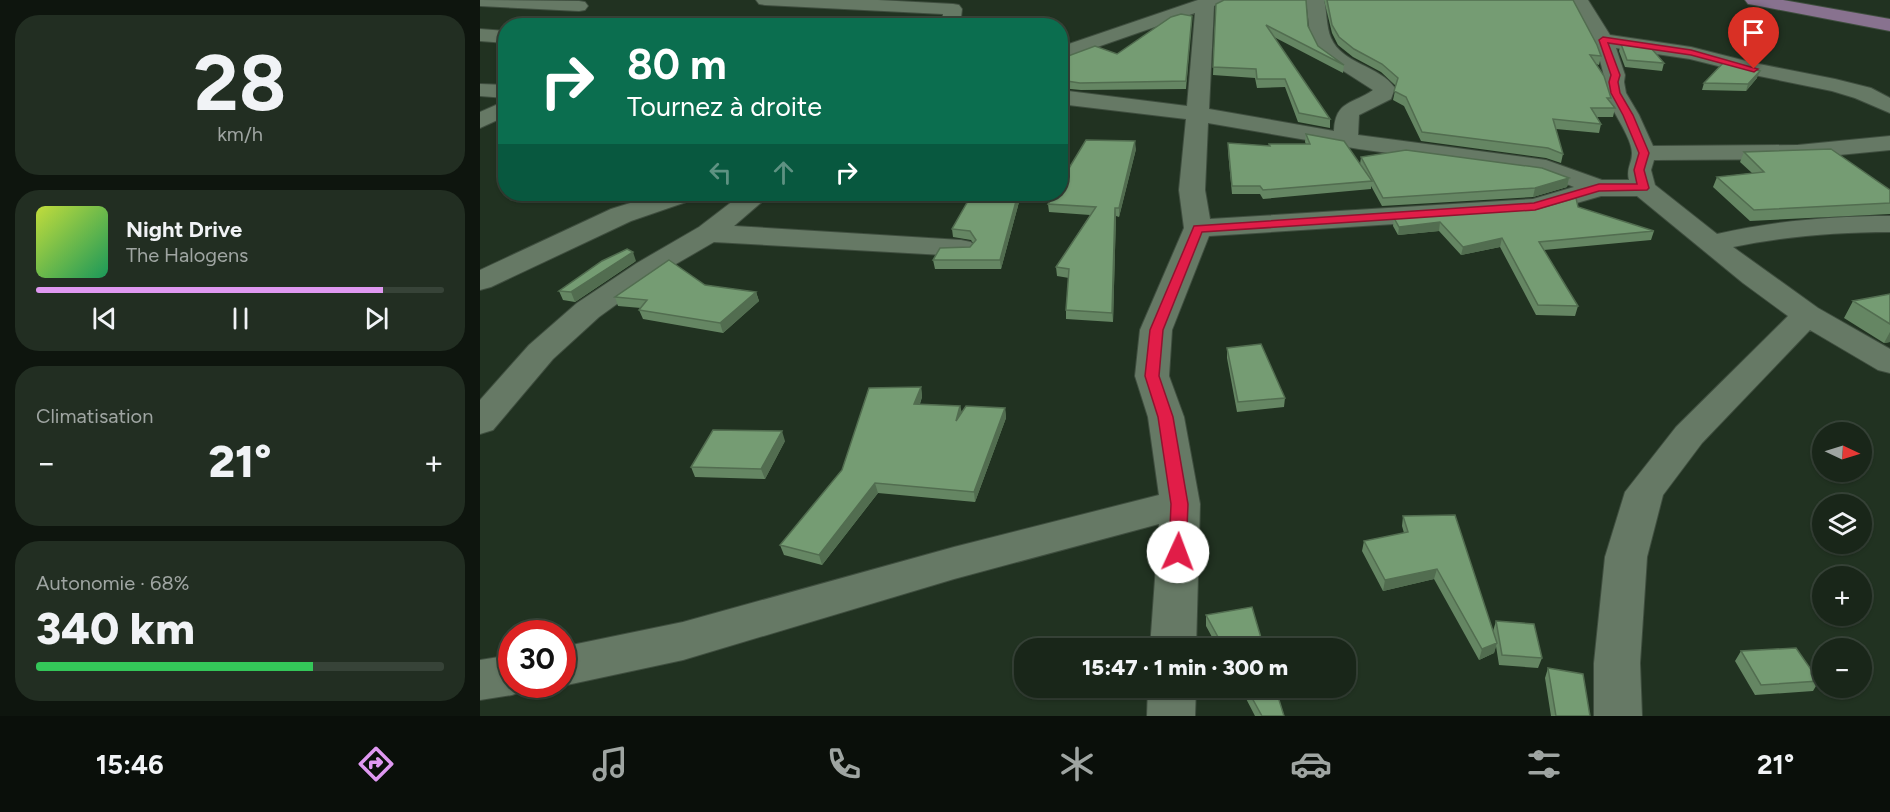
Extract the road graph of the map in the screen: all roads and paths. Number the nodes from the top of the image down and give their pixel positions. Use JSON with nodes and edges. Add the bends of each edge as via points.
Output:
{"nodes":[{"id":1,"x":765,"y":0,"type":"edge"},
{"id":2,"x":1315,"y":0,"type":"edge"},
{"id":3,"x":1578,"y":0,"type":"edge"},
{"id":4,"x":1754,"y":0,"type":"edge"},
{"id":5,"x":1820,"y":0,"type":"edge"},
{"id":6,"x":480,"y":1,"type":"edge"},
{"id":7,"x":1210,"y":2,"type":"edge"},
{"id":8,"x":584,"y":3,"type":"edge"},
{"id":9,"x":1890,"y":13,"type":"edge"},
{"id":10,"x":570,"y":18,"type":"edge"},
{"id":11,"x":952,"y":18,"type":"edge"},
{"id":12,"x":1890,"y":25,"type":"edge"},
{"id":13,"x":480,"y":35,"type":"edge"},
{"id":14,"x":498,"y":36,"type":"edge"},
{"id":15,"x":1603,"y":40,"type":"junction"},
{"id":16,"x":1068,"y":51,"type":"edge"},
{"id":17,"x":480,"y":90,"type":"edge"},
{"id":18,"x":1068,"y":98,"type":"edge"},
{"id":19,"x":1890,"y":106,"type":"edge"},
{"id":20,"x":498,"y":108,"type":"edge"},
{"id":21,"x":1197,"y":114,"type":"junction"},
{"id":22,"x":1346,"y":140,"type":"junction"},
{"id":23,"x":1890,"y":143,"type":"edge"},
{"id":24,"x":1644,"y":153,"type":"junction"},
{"id":25,"x":1599,"y":188,"type":"junction"},
{"id":26,"x":1643,"y":188,"type":"junction"},
{"id":27,"x":662,"y":201,"type":"edge"},
{"id":28,"x":749,"y":201,"type":"edge"},
{"id":29,"x":1890,"y":224,"type":"edge"},
{"id":30,"x":1198,"y":228,"type":"junction"},
{"id":31,"x":709,"y":233,"type":"junction"},
{"id":32,"x":1712,"y":243,"type":"junction"},
{"id":33,"x":961,"y":248,"type":"edge"},
{"id":34,"x":480,"y":281,"type":"edge"},
{"id":35,"x":1807,"y":315,"type":"junction"},
{"id":36,"x":1890,"y":363,"type":"edge"},
{"id":37,"x":480,"y":422,"type":"edge"},
{"id":38,"x":1179,"y":504,"type":"junction"},
{"id":39,"x":1173,"y":638,"type":"edge"},
{"id":40,"x":576,"y":664,"type":"edge"},
{"id":41,"x":498,"y":677,"type":"edge"},
{"id":42,"x":480,"y":680,"type":"edge"},
{"id":43,"x":1171,"y":698,"type":"edge"},
{"id":44,"x":1170,"y":716,"type":"edge"},
{"id":45,"x":1617,"y":716,"type":"edge"}],
"edges":[{"from":1,"to":11,"type":"street","via":[[953,9]]},
{"from":2,"to":22,"type":"street","via":[[1321,38],[1339,62],[1384,88],[1383,94],[1350,109],[1344,118]]},
{"from":3,"to":15,"type":"street"},
{"from":4,"to":12,"type":"main road"},
{"from":5,"to":9,"type":"main road"},
{"from":6,"to":8,"type":"street"},
{"from":7,"to":16,"type":"street"},
{"from":7,"to":21,"type":"street"},
{"from":8,"to":10,"type":"street"},
{"from":13,"to":14,"type":"street"},
{"from":15,"to":19,"type":"street","via":[[1691,53],[1835,85]]},
{"from":15,"to":24,"type":"street","via":[[1615,75],[1615,93]]},
{"from":17,"to":20,"type":"street"},
{"from":18,"to":21,"type":"street"},
{"from":21,"to":22,"type":"street"},
{"from":21,"to":30,"type":"street","via":[[1192,190]]},
{"from":22,"to":25,"type":"street","via":[[1546,167]]},
{"from":23,"to":24,"type":"street","via":[[1787,152]]},
{"from":24,"to":26,"type":"street","via":[[1639,170]]},
{"from":25,"to":26,"type":"street"},
{"from":25,"to":30,"type":"street","via":[[1535,207]]},
{"from":26,"to":32,"type":"street"},
{"from":27,"to":34,"type":"street","via":[[621,215]]},
{"from":28,"to":31,"type":"street"},
{"from":29,"to":32,"type":"street","via":[[1773,230]]},
{"from":30,"to":38,"type":"street","via":[[1156,330],[1152,376],[1166,417]]},
{"from":31,"to":33,"type":"street"},
{"from":31,"to":37,"type":"street","via":[[588,310],[541,351]]},
{"from":32,"to":35,"type":"street"},
{"from":35,"to":36,"type":"street"},
{"from":35,"to":45,"type":"street","via":[[1689,435],[1644,492],[1626,556]]},
{"from":38,"to":39,"type":"street"},
{"from":38,"to":40,"type":"street","via":[[954,562],[683,641]]},
{"from":41,"to":42,"type":"street"},
{"from":43,"to":44,"type":"street"}]}
